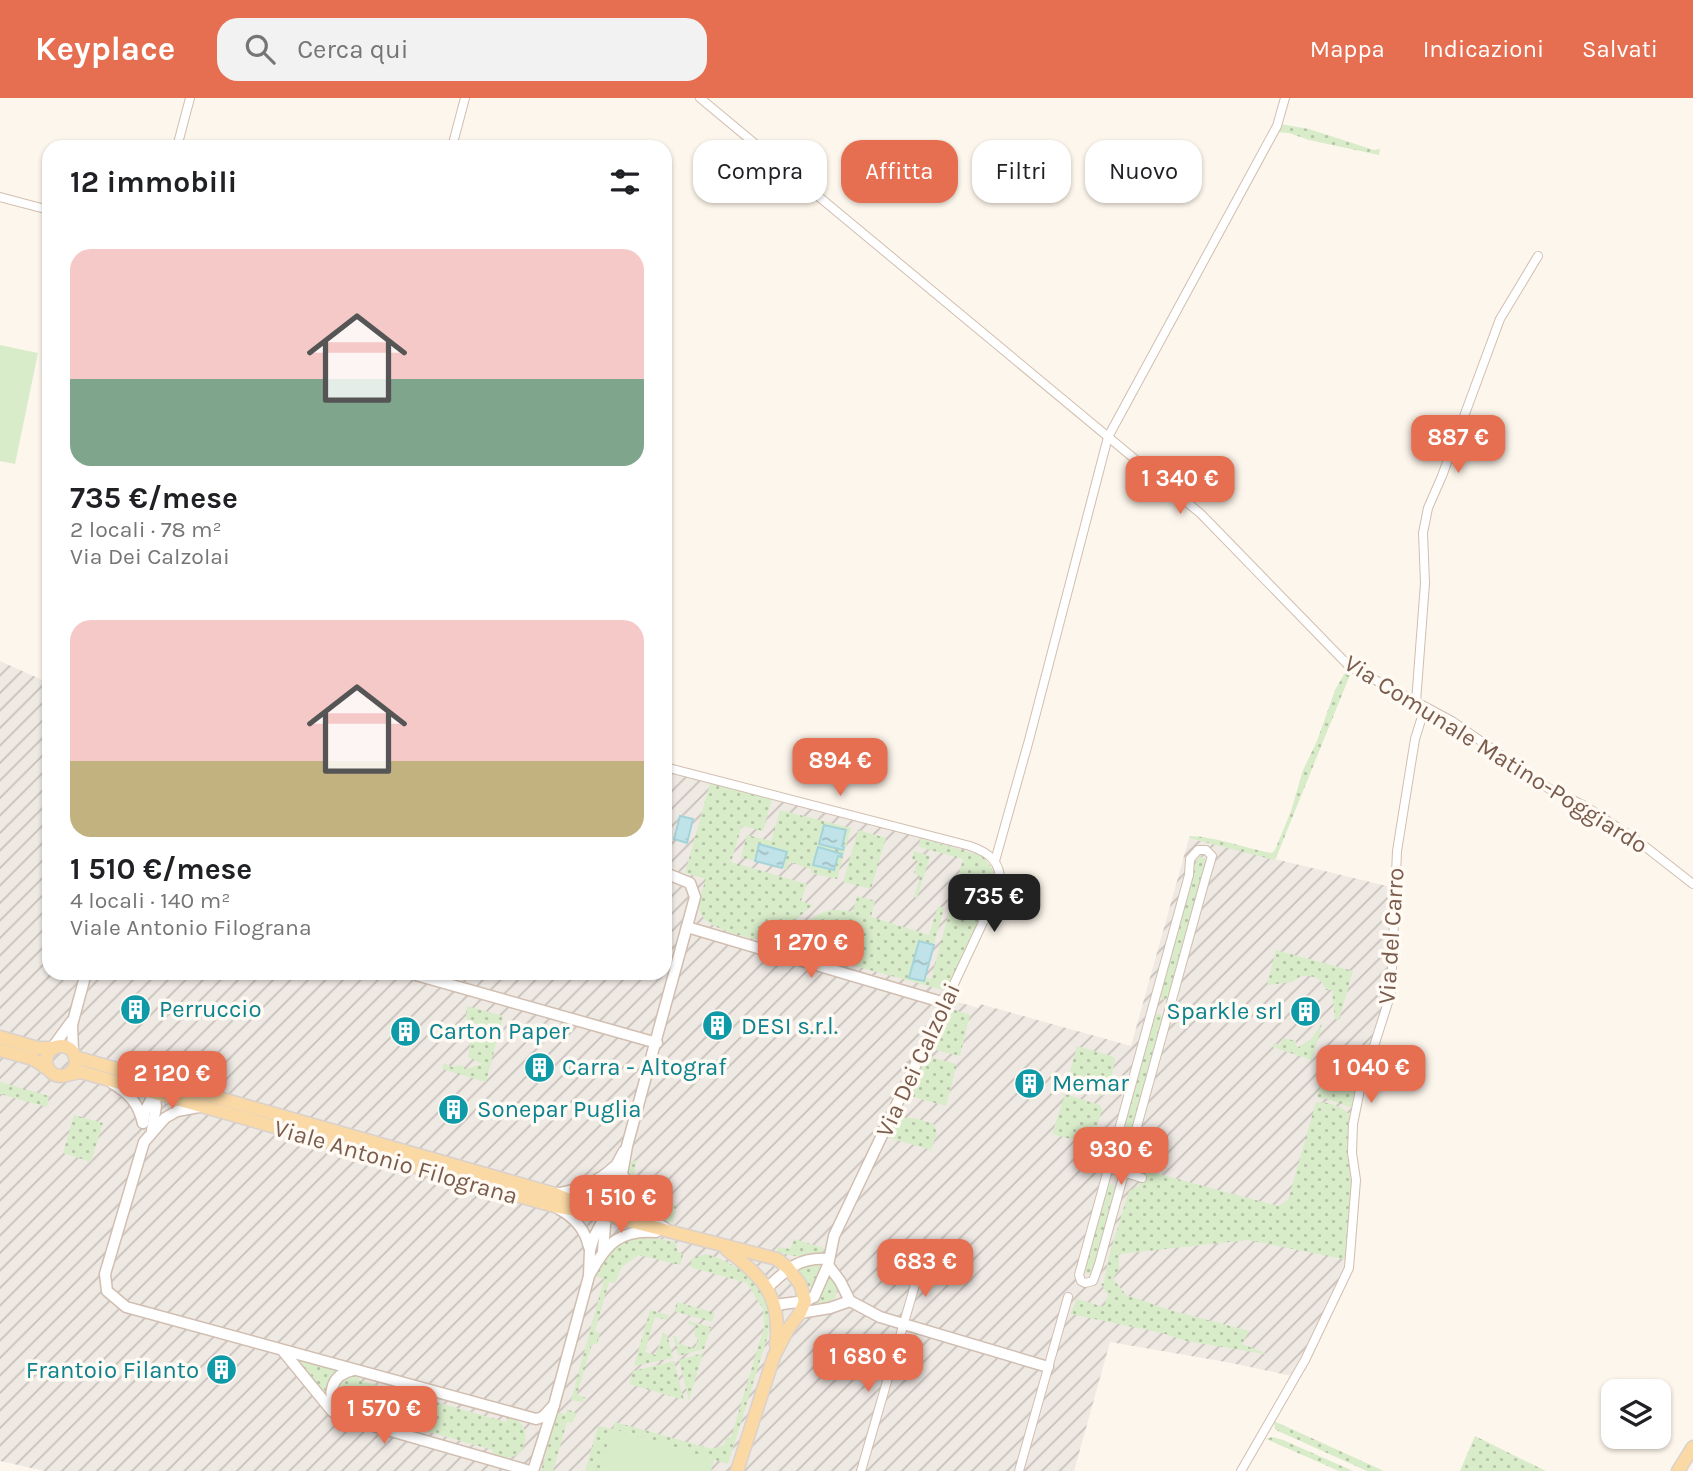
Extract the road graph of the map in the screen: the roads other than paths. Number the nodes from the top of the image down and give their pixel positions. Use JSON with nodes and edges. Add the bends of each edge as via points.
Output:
{"nodes":[{"id":1,"x":190,"y":98,"type":"edge"},
{"id":2,"x":465,"y":98,"type":"edge"},
{"id":3,"x":700,"y":98,"type":"edge"},
{"id":4,"x":1285,"y":98,"type":"edge"},
{"id":5,"x":179,"y":140,"type":"edge"},
{"id":6,"x":454,"y":140,"type":"edge"},
{"id":7,"x":0,"y":197,"type":"edge"},
{"id":8,"x":42,"y":208,"type":"edge"},
{"id":9,"x":1538,"y":256,"type":"dead end"},
{"id":10,"x":1108,"y":437,"type":"junction"},
{"id":11,"x":1416,"y":702,"type":"junction"},
{"id":12,"x":1425,"y":707,"type":"junction"},
{"id":13,"x":672,"y":769,"type":"edge"},
{"id":14,"x":995,"y":861,"type":"junction"},
{"id":15,"x":672,"y":876,"type":"edge"},
{"id":16,"x":1693,"y":884,"type":"edge"},
{"id":17,"x":687,"y":927,"type":"junction"},
{"id":18,"x":84,"y":980,"type":"edge"},
{"id":19,"x":434,"y":980,"type":"edge"},
{"id":20,"x":945,"y":1003,"type":"junction"},
{"id":21,"x":1153,"y":1004,"type":"junction"},
{"id":22,"x":1169,"y":1008,"type":"junction"},
{"id":23,"x":73,"y":1016,"type":"junction"},
{"id":24,"x":0,"y":1037,"type":"edge"},
{"id":25,"x":657,"y":1043,"type":"junction"},
{"id":26,"x":52,"y":1048,"type":"junction"},
{"id":27,"x":0,"y":1050,"type":"edge"},
{"id":28,"x":74,"y":1054,"type":"junction"},
{"id":29,"x":48,"y":1070,"type":"junction"},
{"id":30,"x":66,"y":1075,"type":"junction"},
{"id":31,"x":107,"y":1080,"type":"junction"},
{"id":32,"x":156,"y":1088,"type":"junction"},
{"id":33,"x":201,"y":1107,"type":"junction"},
{"id":34,"x":147,"y":1127,"type":"junction"},
{"id":35,"x":620,"y":1166,"type":"junction"},
{"id":36,"x":1108,"y":1168,"type":"junction"},
{"id":37,"x":1124,"y":1173,"type":"junction"},
{"id":38,"x":1142,"y":1178,"type":"dead end"},
{"id":39,"x":554,"y":1200,"type":"junction"},
{"id":40,"x":606,"y":1215,"type":"junction"},
{"id":41,"x":671,"y":1233,"type":"junction"},
{"id":42,"x":723,"y":1247,"type":"junction"},
{"id":43,"x":590,"y":1250,"type":"junction"},
{"id":44,"x":603,"y":1251,"type":"junction"},
{"id":45,"x":828,"y":1262,"type":"junction"},
{"id":46,"x":921,"y":1264,"type":"dead end"},
{"id":47,"x":788,"y":1268,"type":"junction"},
{"id":48,"x":589,"y":1276,"type":"junction"},
{"id":49,"x":767,"y":1288,"type":"junction"},
{"id":50,"x":1068,"y":1297,"type":"dead end"},
{"id":51,"x":805,"y":1301,"type":"junction"},
{"id":52,"x":850,"y":1301,"type":"junction"},
{"id":53,"x":775,"y":1305,"type":"junction"},
{"id":54,"x":800,"y":1314,"type":"junction"},
{"id":55,"x":902,"y":1325,"type":"junction"},
{"id":56,"x":283,"y":1351,"type":"junction"},
{"id":57,"x":774,"y":1356,"type":"junction"},
{"id":58,"x":1048,"y":1367,"type":"junction"},
{"id":59,"x":355,"y":1370,"type":"junction"},
{"id":60,"x":554,"y":1405,"type":"junction"},
{"id":61,"x":339,"y":1416,"type":"junction"},
{"id":62,"x":1693,"y":1447,"type":"edge"},
{"id":63,"x":531,"y":1471,"type":"edge"},
{"id":64,"x":737,"y":1471,"type":"edge"},
{"id":65,"x":862,"y":1471,"type":"edge"},
{"id":66,"x":1019,"y":1471,"type":"edge"},
{"id":67,"x":1241,"y":1471,"type":"edge"},
{"id":68,"x":1678,"y":1471,"type":"edge"}],
"edges":[{"from":1,"to":5,"type":"street"},
{"from":2,"to":6,"type":"street"},
{"from":3,"to":10,"type":"street","name":"Via Comunale Matino-Poggiardo"},
{"from":4,"to":10,"type":"street","name":"Via Dei Calzolai","via":[[1277,126]]},
{"from":7,"to":8,"type":"street"},
{"from":9,"to":11,"type":"street","via":[[1500,319],[1427,508]]},
{"from":10,"to":11,"type":"street","name":"Via Comunale Matino-Poggiardo","via":[[1201,514],[1349,666]]},
{"from":10,"to":14,"type":"street","name":"Via Dei Calzolai"},
{"from":11,"to":12,"type":"street","name":"Via Comunale Matino-Poggiardo"},
{"from":12,"to":16,"type":"street","name":"Via Comunale Matino-Poggiardo","via":[[1548,788],[1596,813]]},
{"from":12,"to":67,"type":"street","name":"Via del Carro","via":[[1415,739],[1397,851],[1391,993],[1353,1124],[1356,1180],[1349,1268],[1305,1360]]},
{"from":13,"to":14,"type":"street","via":[[970,846]]},
{"from":14,"to":20,"type":"street","name":"Via Dei Calzolai","via":[[998,892]]},
{"from":15,"to":17,"type":"street","via":[[690,883],[695,897]]},
{"from":17,"to":20,"type":"street"},
{"from":17,"to":25,"type":"street"},
{"from":18,"to":23,"type":"street"},
{"from":19,"to":25,"type":"street"},
{"from":20,"to":45,"type":"street","name":"Via Dei Calzolai","via":[[841,1220]]},
{"from":21,"to":22,"type":"street"},
{"from":21,"to":22,"type":"street","via":[[1191,859],[1198,850],[1206,850],[1213,860]]},
{"from":21,"to":36,"type":"street"},
{"from":22,"to":37,"type":"street"},
{"from":23,"to":26,"type":"street"},
{"from":23,"to":28,"type":"street"},
{"from":24,"to":26,"type":"main road"},
{"from":25,"to":35,"type":"street"},
{"from":26,"to":28,"type":"main road","via":[[61,1045]]},
{"from":26,"to":29,"type":"main road","via":[[46,1056]]},
{"from":27,"to":29,"type":"main road","via":[[33,1059]]},
{"from":28,"to":30,"type":"main road","via":[[73,1070]]},
{"from":28,"to":32,"type":"main road","name":"Viale Antonio Filograna"},
{"from":29,"to":30,"type":"main road"},
{"from":30,"to":31,"type":"main road","name":"Viale Antonio Filograna","via":[[77,1072]]},
{"from":31,"to":32,"type":"main road","name":"Viale Antonio Filograna"},
{"from":31,"to":34,"type":"street","via":[[131,1096]]},
{"from":32,"to":33,"type":"main road","name":"Viale Antonio Filograna"},
{"from":32,"to":34,"type":"street","via":[[145,1111]]},
{"from":32,"to":39,"type":"main road","name":"Viale Antonio Filograna"},
{"from":33,"to":34,"type":"street","via":[[177,1111]]},
{"from":33,"to":39,"type":"main road","name":"Viale Antonio Filograna"},
{"from":34,"to":56,"type":"street","via":[[105,1273],[107,1291],[127,1307]]},
{"from":35,"to":39,"type":"street"},
{"from":35,"to":40,"type":"street","via":[[619,1190]]},
{"from":35,"to":41,"type":"street","via":[[637,1207]]},
{"from":36,"to":37,"type":"street"},
{"from":36,"to":37,"type":"street","via":[[1079,1275],[1085,1283],[1095,1279]]},
{"from":37,"to":38,"type":"street"},
{"from":39,"to":40,"type":"main road","name":"Viale Antonio Filograna"},
{"from":39,"to":43,"type":"street","via":[[585,1232]]},
{"from":40,"to":41,"type":"main road","name":"Viale Antonio Filograna"},
{"from":40,"to":43,"type":"street"},
{"from":40,"to":44,"type":"street"},
{"from":41,"to":42,"type":"main road","name":"Viale Antonio Filograna"},
{"from":41,"to":44,"type":"street","via":[[639,1231]]},
{"from":42,"to":47,"type":"main road","name":"Viale Antonio Filograna","via":[[777,1259]]},
{"from":42,"to":49,"type":"main road","via":[[750,1266]]},
{"from":43,"to":48,"type":"street"},
{"from":44,"to":48,"type":"street"},
{"from":45,"to":47,"type":"street","via":[[797,1263]]},
{"from":45,"to":51,"type":"street","name":"Via Dei Calzolai","via":[[814,1297]]},
{"from":45,"to":52,"type":"street"},
{"from":46,"to":55,"type":"street"},
{"from":47,"to":49,"type":"street"},
{"from":47,"to":51,"type":"main road"},
{"from":48,"to":60,"type":"street"},
{"from":49,"to":53,"type":"main road"},
{"from":50,"to":58,"type":"street"},
{"from":51,"to":53,"type":"street"},
{"from":51,"to":54,"type":"main road"},
{"from":52,"to":54,"type":"street"},
{"from":52,"to":55,"type":"street"},
{"from":53,"to":57,"type":"main road"},
{"from":54,"to":57,"type":"main road"},
{"from":55,"to":58,"type":"street"},
{"from":55,"to":65,"type":"street"},
{"from":56,"to":59,"type":"street"},
{"from":56,"to":61,"type":"street"},
{"from":57,"to":64,"type":"main road"},
{"from":58,"to":66,"type":"street"},
{"from":59,"to":60,"type":"street","via":[[536,1419],[543,1418]]},
{"from":59,"to":61,"type":"street","via":[[335,1379],[331,1389]]},
{"from":60,"to":63,"type":"street"},
{"from":61,"to":63,"type":"street"},
{"from":62,"to":68,"type":"main road"}]}
